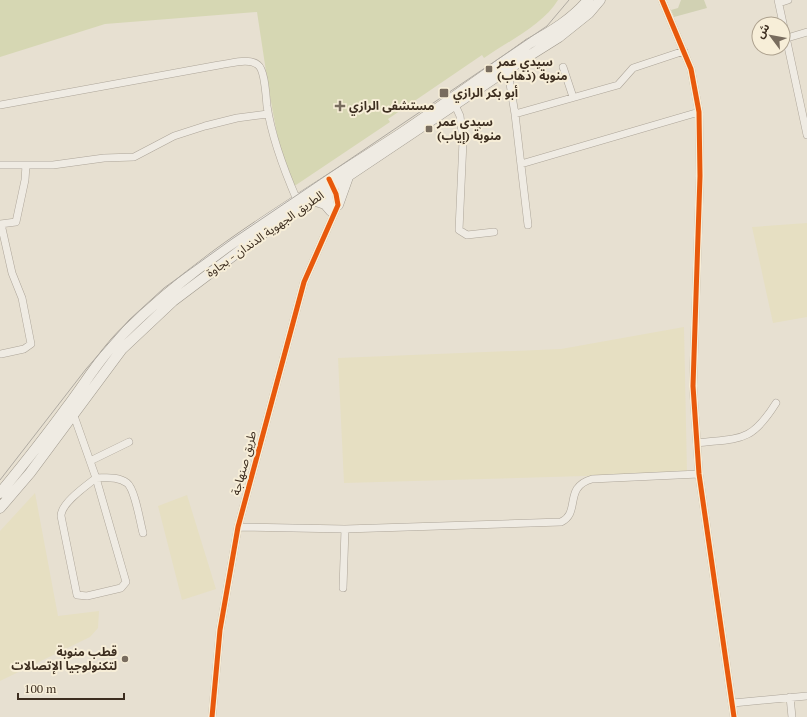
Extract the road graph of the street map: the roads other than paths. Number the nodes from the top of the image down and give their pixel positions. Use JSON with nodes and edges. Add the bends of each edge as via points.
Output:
{"nodes":[{"id":1,"x":588,"y":0,"type":"edge"},
{"id":2,"x":600,"y":0,"type":"edge"},
{"id":3,"x":662,"y":0,"type":"edge"},
{"id":4,"x":788,"y":0,"type":"edge"},
{"id":5,"x":778,"y":2,"type":"edge"},
{"id":6,"x":782,"y":16,"type":"edge"},
{"id":7,"x":807,"y":32,"type":"edge"},
{"id":8,"x":791,"y":37,"type":"edge"},
{"id":9,"x":684,"y":51,"type":"junction"},
{"id":10,"x":791,"y":53,"type":"edge"},
{"id":11,"x":506,"y":65,"type":"junction"},
{"id":12,"x":563,"y":67,"type":"dead end"},
{"id":13,"x":573,"y":97,"type":"junction"},
{"id":14,"x":804,"y":103,"type":"edge"},
{"id":15,"x":0,"y":105,"type":"edge"},
{"id":16,"x":455,"y":105,"type":"junction"},
{"id":17,"x":699,"y":112,"type":"junction"},
{"id":18,"x":268,"y":114,"type":"junction"},
{"id":19,"x":515,"y":114,"type":"junction"},
{"id":20,"x":807,"y":135,"type":"edge"},
{"id":21,"x":521,"y":164,"type":"junction"},
{"id":22,"x":26,"y":165,"type":"junction"},
{"id":23,"x":0,"y":166,"type":"edge"},
{"id":24,"x":348,"y":177,"type":"junction"},
{"id":25,"x":328,"y":185,"type":"junction"},
{"id":26,"x":297,"y":200,"type":"junction"},
{"id":27,"x":313,"y":200,"type":"junction"},
{"id":28,"x":334,"y":208,"type":"junction"},
{"id":29,"x":1,"y":224,"type":"edge"},
{"id":30,"x":528,"y":225,"type":"dead end"},
{"id":31,"x":494,"y":232,"type":"dead end"},
{"id":32,"x":1,"y":354,"type":"dead end"},
{"id":33,"x":776,"y":403,"type":"dead end"},
{"id":34,"x":73,"y":413,"type":"junction"},
{"id":35,"x":130,"y":442,"type":"dead end"},
{"id":36,"x":697,"y":443,"type":"junction"},
{"id":37,"x":90,"y":461,"type":"junction"},
{"id":38,"x":699,"y":474,"type":"junction"},
{"id":39,"x":96,"y":478,"type":"junction"},
{"id":40,"x":0,"y":492,"type":"edge"},
{"id":41,"x":0,"y":503,"type":"edge"},
{"id":42,"x":0,"y":508,"type":"edge"},
{"id":43,"x":238,"y":527,"type":"junction"},
{"id":44,"x":345,"y":529,"type":"junction"},
{"id":45,"x":143,"y":534,"type":"dead end"},
{"id":46,"x":343,"y":588,"type":"dead end"},
{"id":47,"x":807,"y":696,"type":"edge"},
{"id":48,"x":790,"y":697,"type":"junction"},
{"id":49,"x":733,"y":703,"type":"junction"},
{"id":50,"x":212,"y":717,"type":"edge"},
{"id":51,"x":734,"y":717,"type":"edge"},
{"id":52,"x":792,"y":717,"type":"edge"}],
"edges":[{"from":1,"to":11,"type":"main road","name":"الطريق الجهوية الدندان - بجاوة","via":[[570,18]]},
{"from":2,"to":11,"type":"main road","name":"الطريق الجهوية الدندان - بجاوة","via":[[589,13],[559,37]]},
{"from":3,"to":9,"type":"street"},
{"from":4,"to":5,"type":"street"},
{"from":5,"to":6,"type":"street"},
{"from":7,"to":8,"type":"street"},
{"from":9,"to":13,"type":"street","via":[[633,68],[618,85]]},
{"from":9,"to":17,"type":"street","via":[[694,81]]},
{"from":10,"to":14,"type":"street"},
{"from":11,"to":16,"type":"main road","name":"الطريق الجهوية الدندان - بجاوة"},
{"from":11,"to":19,"type":"street"},
{"from":11,"to":25,"type":"main road","name":"الطريق الجهوية الدندان - بجاوة","via":[[403,132]]},
{"from":12,"to":13,"type":"street"},
{"from":13,"to":19,"type":"street"},
{"from":14,"to":20,"type":"street"},
{"from":15,"to":18,"type":"street","via":[[250,61],[258,64],[262,70]]},
{"from":16,"to":24,"type":"main road","name":"الطريق الجهوية الدندان - بجاوة"},
{"from":16,"to":31,"type":"street","via":[[460,116],[463,141],[459,230],[467,235]]},
{"from":17,"to":21,"type":"street"},
{"from":17,"to":36,"type":"street","via":[[700,176],[693,380]]},
{"from":18,"to":22,"type":"street","via":[[237,118],[193,130],[163,141],[134,156],[53,165]]},
{"from":18,"to":26,"type":"street","via":[[281,161]]},
{"from":19,"to":21,"type":"street"},
{"from":21,"to":30,"type":"street"},
{"from":22,"to":23,"type":"street"},
{"from":22,"to":29,"type":"street","via":[[16,222]]},
{"from":24,"to":25,"type":"main road","name":"الطريق الجهوية الدندان - بجاوة"},
{"from":24,"to":28,"type":"main road"},
{"from":25,"to":26,"type":"main road","name":"الطريق الجهوية الدندان - بجاوة"},
{"from":25,"to":27,"type":"main road","name":"الطريق الجهوية الدندان - بجاوة"},
{"from":25,"to":28,"type":"street"},
{"from":26,"to":40,"type":"main road","name":"الطريق الجهوية الدندان - بجاوة","via":[[191,274],[122,335],[100,360],[67,407]]},
{"from":27,"to":28,"type":"main road"},
{"from":27,"to":34,"type":"main road","name":"الطريق الجهوية الدندان - بجاوة","via":[[231,256],[150,321],[122,349]]},
{"from":28,"to":43,"type":"street","name":"طريق صنهاجة","via":[[331,222],[313,259],[300,296]]},
{"from":29,"to":32,"type":"street","via":[[12,273],[22,298],[31,344],[24,349]]},
{"from":33,"to":36,"type":"street","via":[[763,423],[752,433],[733,439]]},
{"from":34,"to":37,"type":"street"},
{"from":34,"to":42,"type":"main road","name":"الطريق الجهوية الدندان - بجاوة","via":[[30,473]]},
{"from":35,"to":37,"type":"street"},
{"from":36,"to":38,"type":"street"},
{"from":37,"to":39,"type":"street"},
{"from":38,"to":44,"type":"street","via":[[597,479],[583,482],[577,488],[569,515],[561,522]]},
{"from":38,"to":49,"type":"street"},
{"from":39,"to":39,"type":"street","via":[[67,504],[61,513],[76,593],[79,597],[121,588],[126,582]]},
{"from":39,"to":45,"type":"street","via":[[116,478],[128,484]]},
{"from":40,"to":41,"type":"street"},
{"from":43,"to":44,"type":"street"},
{"from":43,"to":50,"type":"street","name":"طريق صنهاجة","via":[[221,622]]},
{"from":44,"to":46,"type":"street"},
{"from":47,"to":48,"type":"street"},
{"from":48,"to":49,"type":"street"},
{"from":48,"to":52,"type":"street"},
{"from":49,"to":51,"type":"street"}]}
